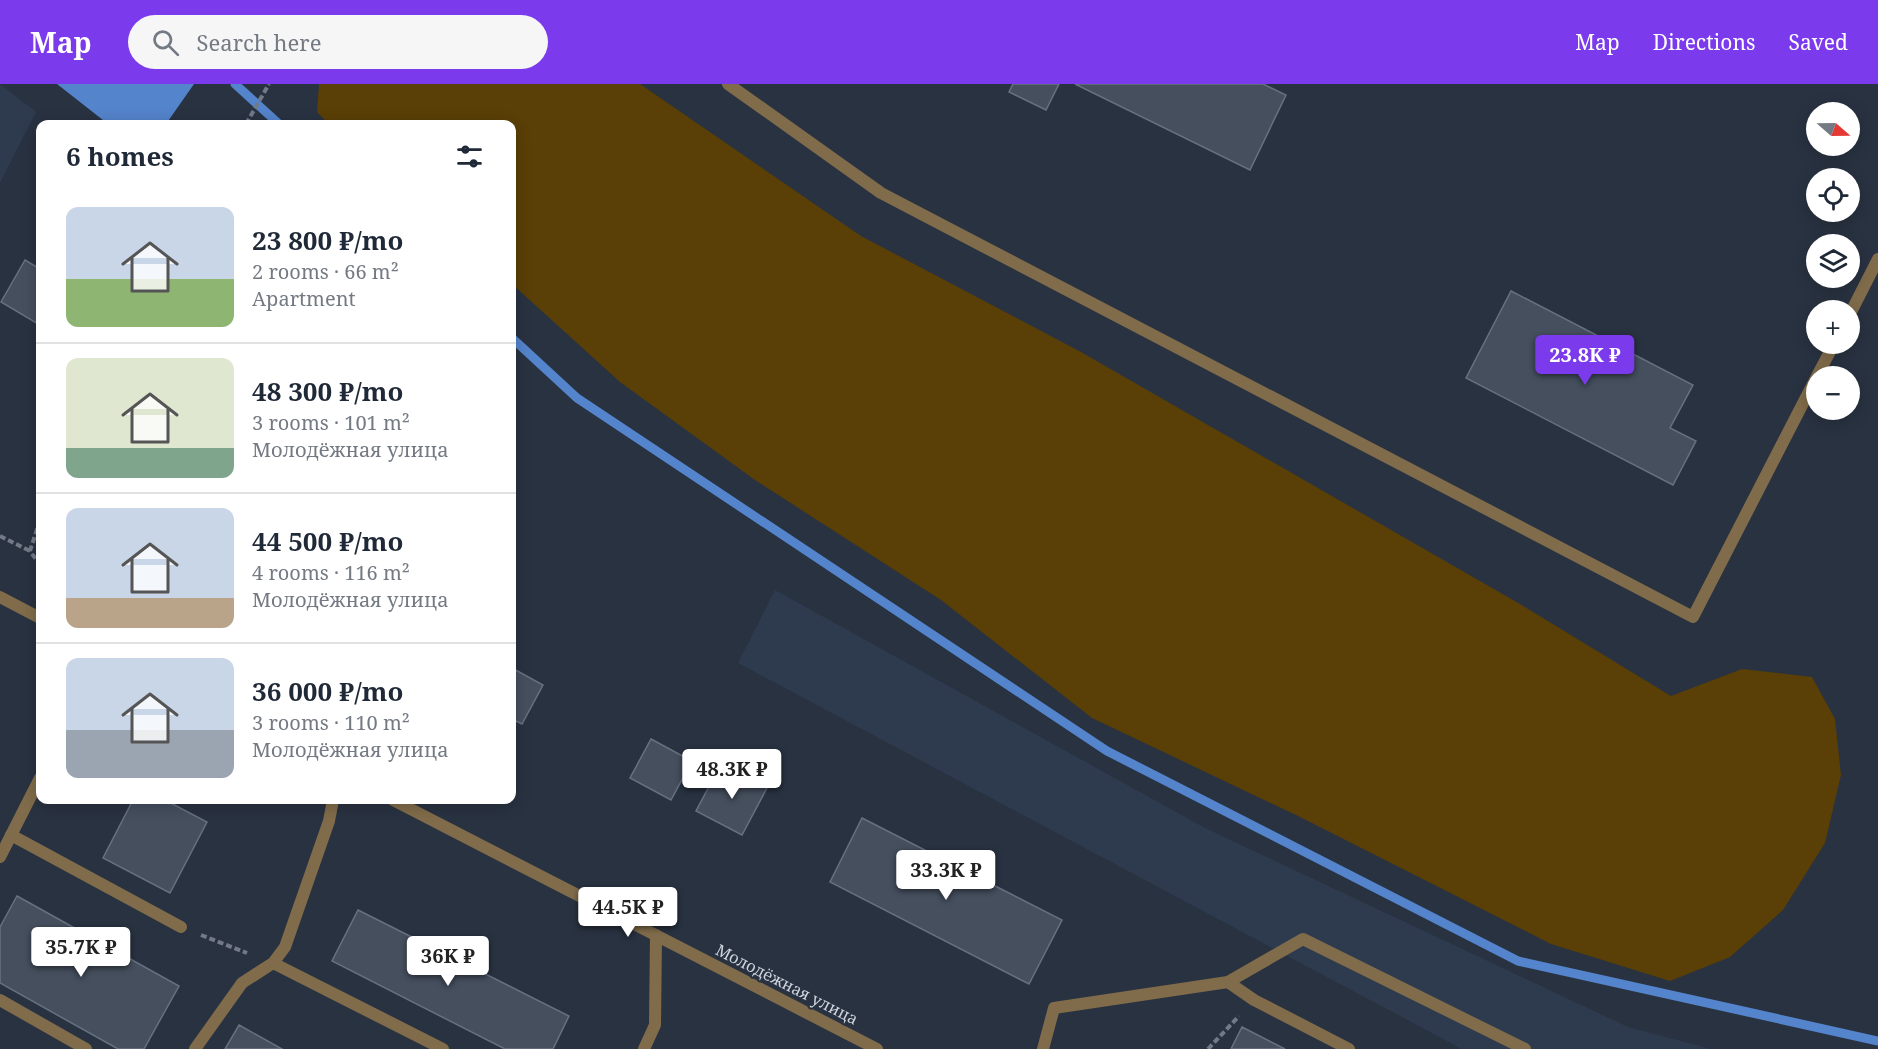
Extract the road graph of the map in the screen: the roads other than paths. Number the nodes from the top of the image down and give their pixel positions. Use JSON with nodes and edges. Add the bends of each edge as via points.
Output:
{"nodes":[{"id":1,"x":728,"y":84,"type":"edge"},
{"id":2,"x":1878,"y":259,"type":"edge"},
{"id":3,"x":1857,"y":300,"type":"edge"},
{"id":4,"x":1806,"y":398,"type":"edge"},
{"id":5,"x":0,"y":597,"type":"edge"},
{"id":6,"x":36,"y":616,"type":"edge"},
{"id":7,"x":36,"y":786,"type":"edge"},
{"id":8,"x":332,"y":804,"type":"edge"},
{"id":9,"x":401,"y":804,"type":"edge"},
{"id":10,"x":11,"y":835,"type":"junction"},
{"id":11,"x":0,"y":857,"type":"edge"},
{"id":12,"x":181,"y":927,"type":"road end"},
{"id":13,"x":656,"y":935,"type":"junction"},
{"id":14,"x":273,"y":963,"type":"junction"},
{"id":15,"x":1228,"y":982,"type":"junction"},
{"id":16,"x":0,"y":1000,"type":"edge"},
{"id":17,"x":86,"y":1049,"type":"edge"},
{"id":18,"x":195,"y":1049,"type":"edge"},
{"id":19,"x":443,"y":1049,"type":"edge"},
{"id":20,"x":644,"y":1049,"type":"edge"},
{"id":21,"x":877,"y":1049,"type":"edge"},
{"id":22,"x":1043,"y":1049,"type":"edge"},
{"id":23,"x":1349,"y":1049,"type":"edge"},
{"id":24,"x":1525,"y":1049,"type":"edge"}],
"edges":[{"from":1,"to":4,"type":"street","via":[[882,193],[1693,617]]},
{"from":2,"to":3,"type":"street"},
{"from":5,"to":6,"type":"street"},
{"from":7,"to":10,"type":"street"},
{"from":8,"to":14,"type":"street","via":[[285,947]]},
{"from":9,"to":13,"type":"street","name":"Молодёжная улица"},
{"from":10,"to":11,"type":"street"},
{"from":10,"to":12,"type":"street"},
{"from":13,"to":20,"type":"street","via":[[655,1025]]},
{"from":13,"to":21,"type":"street","name":"Молодёжная улица"},
{"from":14,"to":18,"type":"street","via":[[242,983]]},
{"from":14,"to":19,"type":"street"},
{"from":15,"to":22,"type":"street","via":[[1054,1008]]},
{"from":15,"to":23,"type":"street","via":[[1254,1000]]},
{"from":15,"to":24,"type":"street","via":[[1303,939]]},
{"from":16,"to":17,"type":"street"}]}
